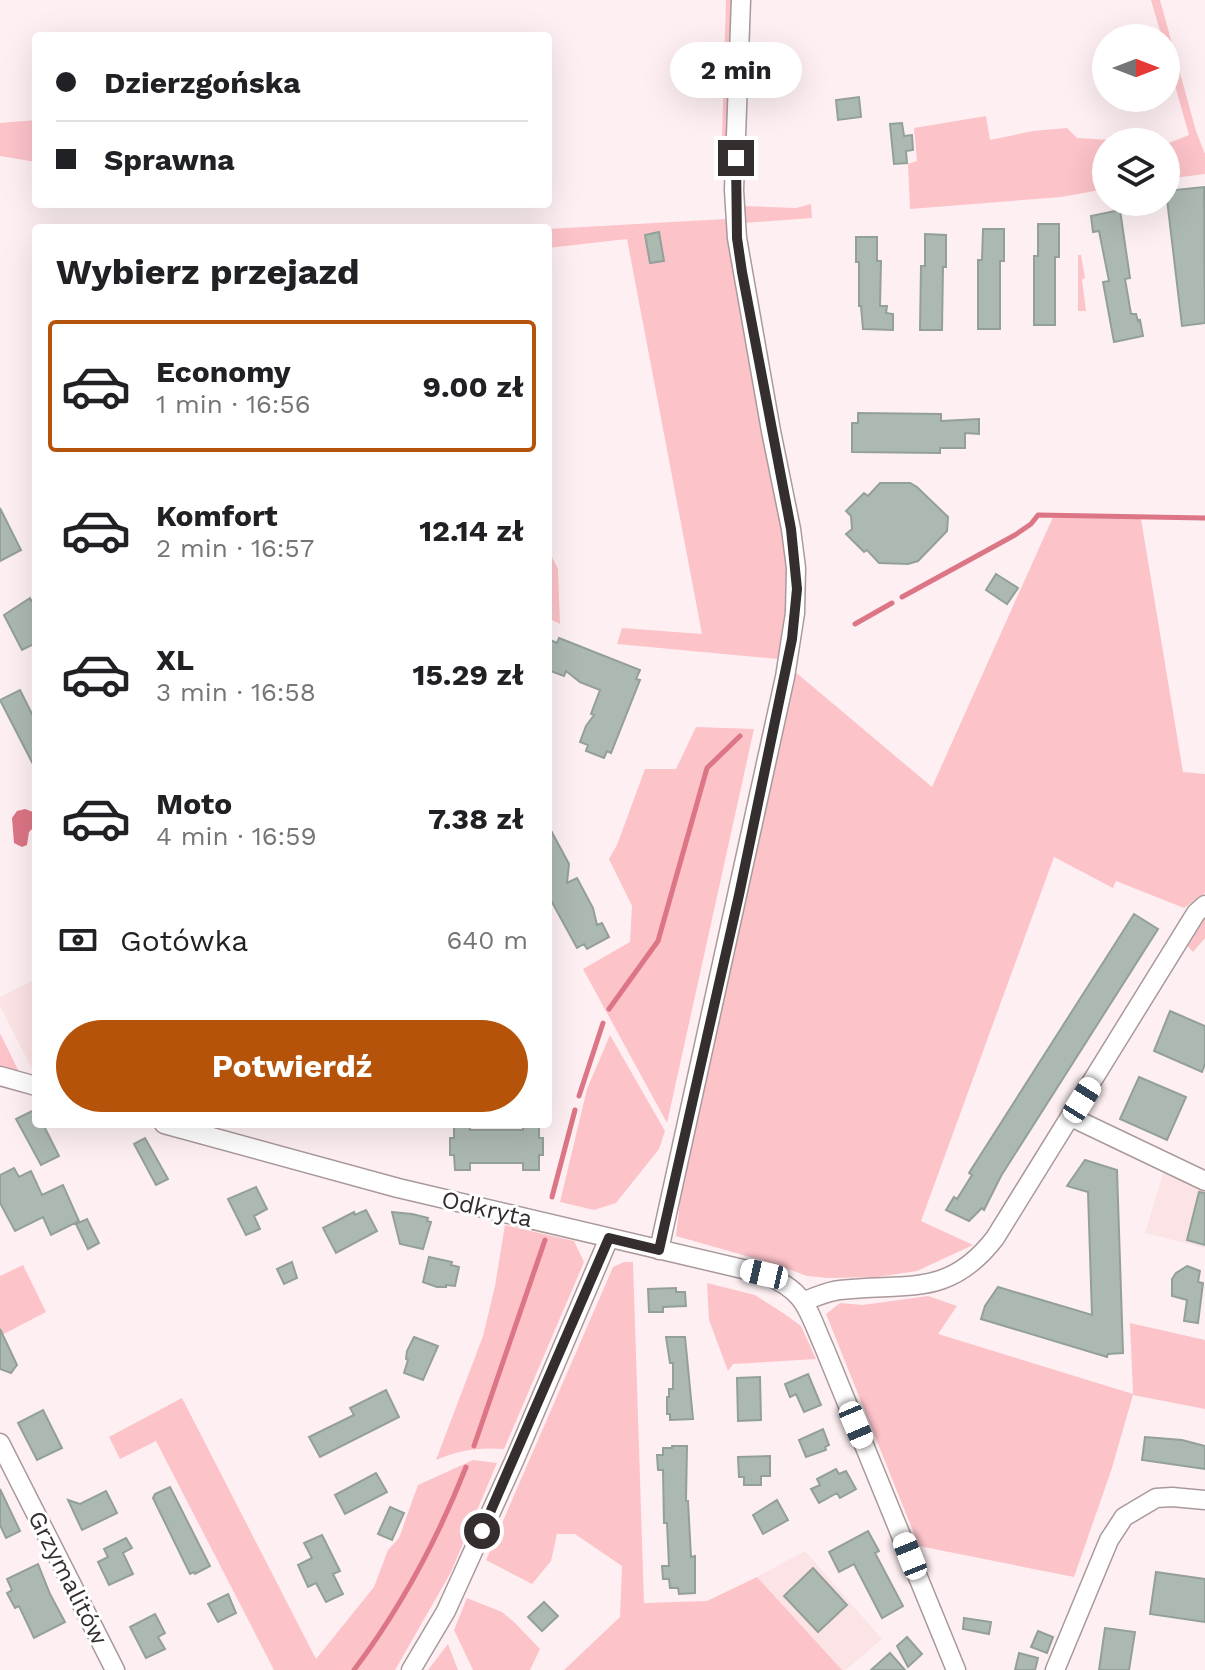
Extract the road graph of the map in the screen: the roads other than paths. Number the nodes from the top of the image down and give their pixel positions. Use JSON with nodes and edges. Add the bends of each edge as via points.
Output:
{"nodes":[{"id":1,"x":741,"y":0,"type":"edge"},
{"id":2,"x":1205,"y":905,"type":"edge"},
{"id":3,"x":0,"y":1076,"type":"edge"},
{"id":4,"x":32,"y":1085,"type":"edge"},
{"id":5,"x":1071,"y":1117,"type":"junction"},
{"id":6,"x":179,"y":1128,"type":"edge"},
{"id":7,"x":1205,"y":1181,"type":"edge"},
{"id":8,"x":609,"y":1238,"type":"junction"},
{"id":9,"x":659,"y":1250,"type":"junction"},
{"id":10,"x":804,"y":1301,"type":"junction"},
{"id":11,"x":0,"y":1443,"type":"edge"},
{"id":12,"x":1205,"y":1500,"type":"edge"},
{"id":13,"x":115,"y":1670,"type":"edge"},
{"id":14,"x":411,"y":1670,"type":"edge"},
{"id":15,"x":956,"y":1670,"type":"edge"},
{"id":16,"x":1055,"y":1670,"type":"edge"}],
"edges":[{"from":1,"to":9,"type":"street","via":[[737,238],[791,529],[797,589],[785,677]]},
{"from":2,"to":5,"type":"street"},
{"from":3,"to":4,"type":"street"},
{"from":5,"to":7,"type":"street"},
{"from":5,"to":10,"type":"street","via":[[995,1238],[970,1265],[923,1285],[837,1290]]},
{"from":6,"to":8,"type":"street","name":"Odkryta"},
{"from":8,"to":9,"type":"street","name":"Odkryta"},
{"from":8,"to":14,"type":"street","via":[[446,1611]]},
{"from":9,"to":10,"type":"street","name":"Odkryta","via":[[764,1274],[794,1289]]},
{"from":10,"to":15,"type":"street"},
{"from":11,"to":13,"type":"street","name":"Grzymalitów"},
{"from":12,"to":16,"type":"street","via":[[1156,1498],[1124,1517],[1109,1540]]}]}
